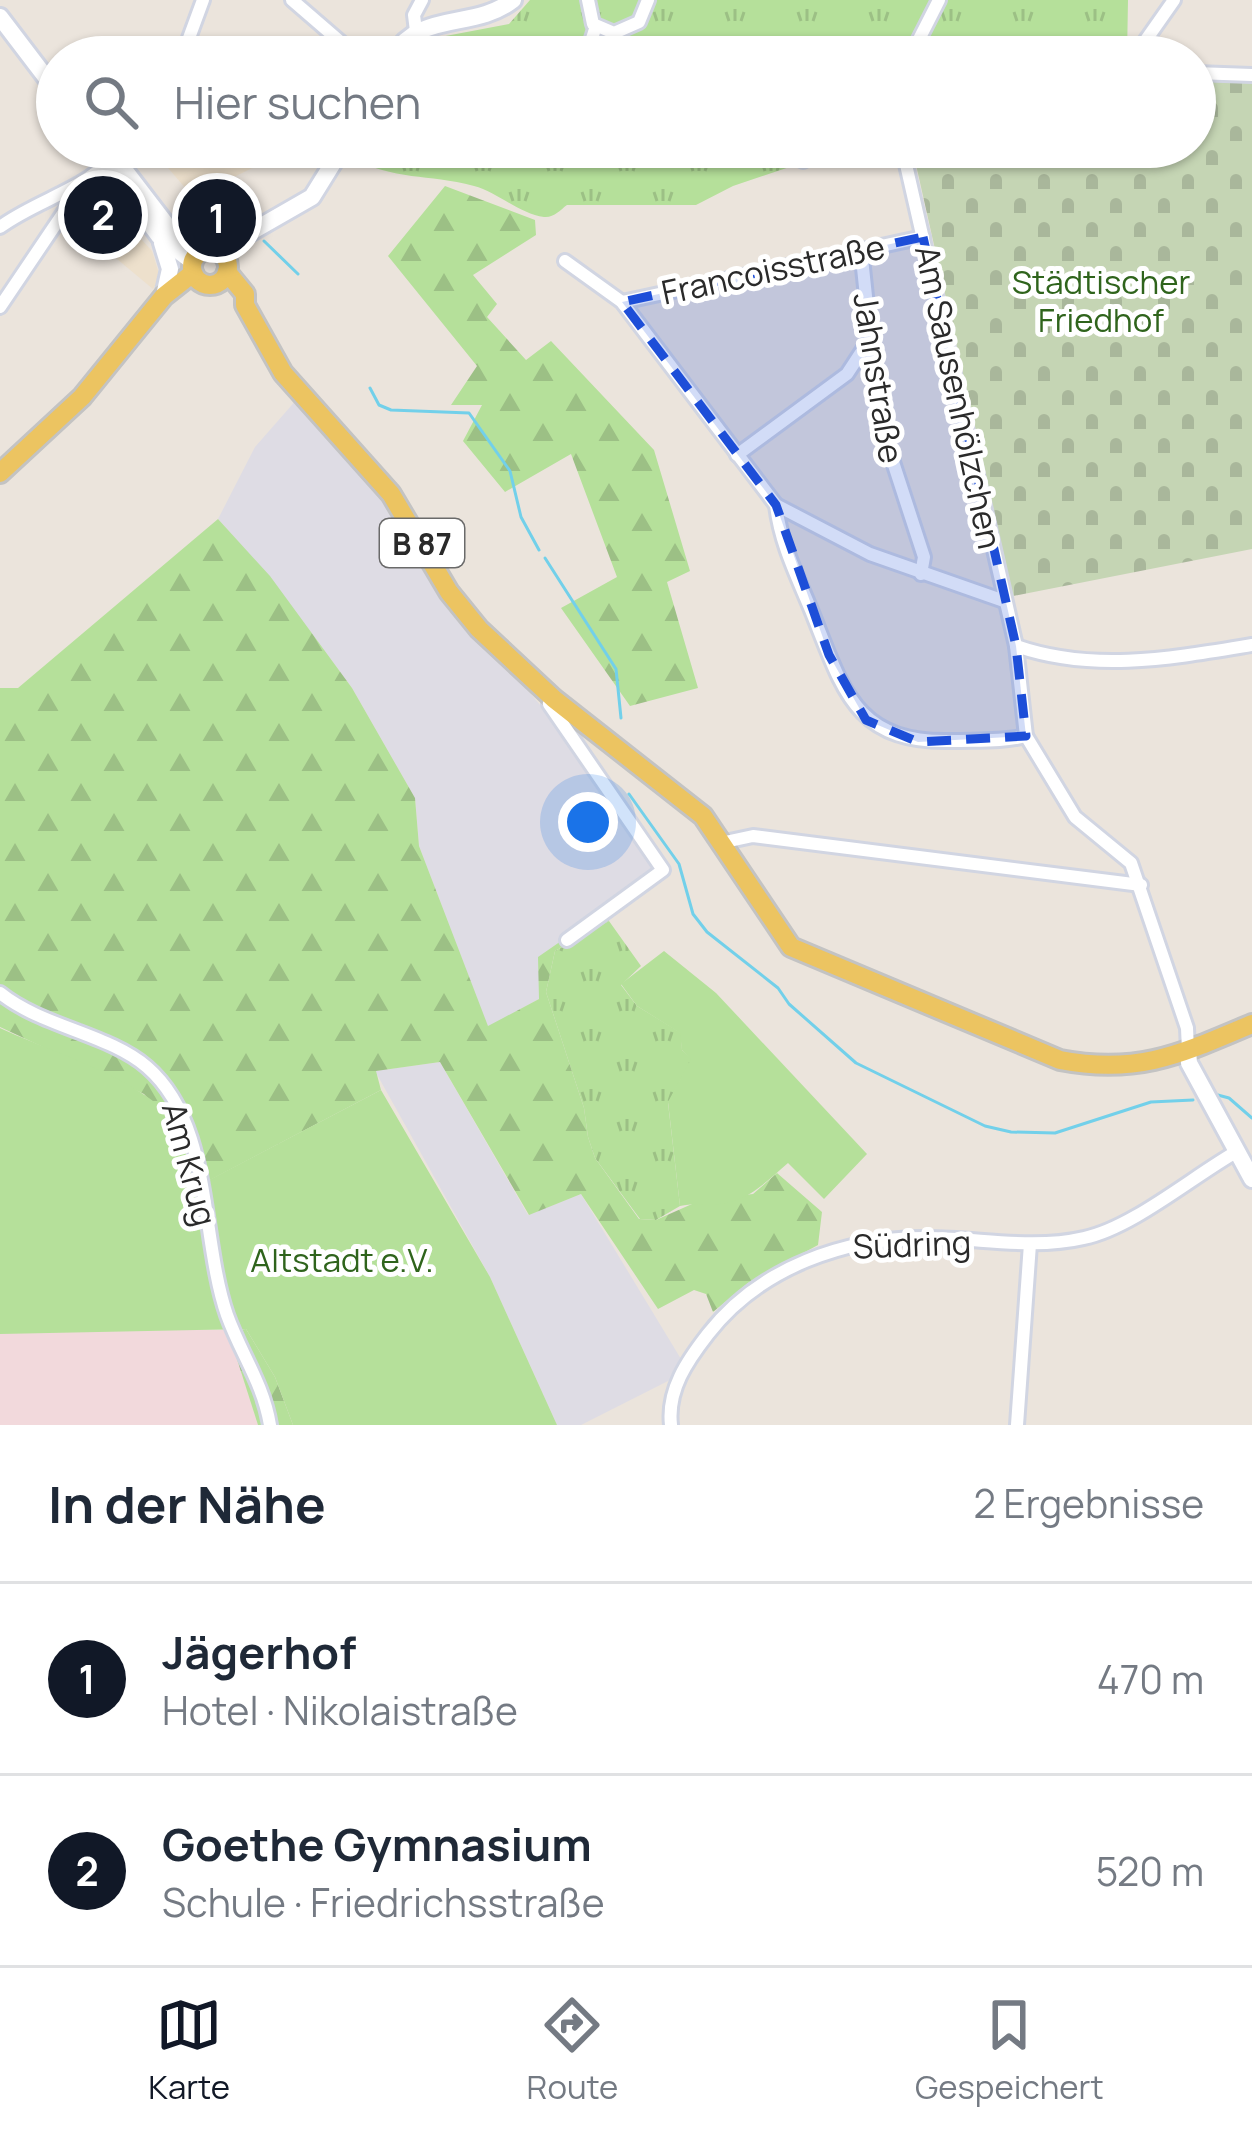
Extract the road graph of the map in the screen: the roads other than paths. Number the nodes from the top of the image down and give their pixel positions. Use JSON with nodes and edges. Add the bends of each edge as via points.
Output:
{"nodes":[{"id":1,"x":203,"y":0,"type":"edge"},
{"id":2,"x":292,"y":0,"type":"edge"},
{"id":3,"x":422,"y":0,"type":"edge"},
{"id":4,"x":513,"y":0,"type":"edge"},
{"id":5,"x":588,"y":0,"type":"edge"},
{"id":6,"x":648,"y":0,"type":"edge"},
{"id":7,"x":939,"y":0,"type":"edge"},
{"id":8,"x":1174,"y":0,"type":"edge"},
{"id":9,"x":0,"y":16,"type":"edge"},
{"id":10,"x":596,"y":26,"type":"junction"},
{"id":11,"x":416,"y":31,"type":"junction"},
{"id":12,"x":190,"y":36,"type":"edge"},
{"id":13,"x":334,"y":36,"type":"edge"},
{"id":14,"x":411,"y":36,"type":"edge"},
{"id":15,"x":593,"y":36,"type":"edge"},
{"id":16,"x":921,"y":36,"type":"edge"},
{"id":17,"x":1148,"y":36,"type":"edge"},
{"id":18,"x":36,"y":63,"type":"edge"},
{"id":19,"x":1216,"y":74,"type":"edge"},
{"id":20,"x":1252,"y":75,"type":"edge"},
{"id":21,"x":96,"y":168,"type":"edge"},
{"id":22,"x":121,"y":168,"type":"edge"},
{"id":23,"x":124,"y":168,"type":"edge"},
{"id":24,"x":332,"y":168,"type":"edge"},
{"id":25,"x":907,"y":168,"type":"edge"},
{"id":26,"x":74,"y":187,"type":"junction"},
{"id":27,"x":0,"y":227,"type":"edge"},
{"id":28,"x":159,"y":236,"type":"junction"},
{"id":29,"x":923,"y":237,"type":"junction"},
{"id":30,"x":861,"y":249,"type":"junction"},
{"id":31,"x":565,"y":262,"type":"dead end"},
{"id":32,"x":210,"y":267,"type":"junction"},
{"id":33,"x":159,"y":302,"type":"junction"},
{"id":34,"x":622,"y":302,"type":"junction"},
{"id":35,"x":0,"y":307,"type":"edge"},
{"id":36,"x":867,"y":344,"type":"junction"},
{"id":37,"x":737,"y":454,"type":"junction"},
{"id":38,"x":0,"y":473,"type":"edge"},
{"id":39,"x":776,"y":505,"type":"junction"},
{"id":40,"x":922,"y":574,"type":"junction"},
{"id":41,"x":1004,"y":601,"type":"junction"},
{"id":42,"x":1252,"y":645,"type":"edge"},
{"id":43,"x":1016,"y":646,"type":"junction"},
{"id":44,"x":554,"y":699,"type":"junction"},
{"id":45,"x":1026,"y":736,"type":"junction"},
{"id":46,"x":724,"y":842,"type":"junction"},
{"id":47,"x":1142,"y":885,"type":"junction"},
{"id":48,"x":567,"y":940,"type":"dead end"},
{"id":49,"x":0,"y":993,"type":"edge"},
{"id":50,"x":1252,"y":1024,"type":"edge"},
{"id":51,"x":1188,"y":1050,"type":"junction"},
{"id":52,"x":1236,"y":1152,"type":"junction"},
{"id":53,"x":1252,"y":1179,"type":"edge"},
{"id":54,"x":1030,"y":1244,"type":"junction"},
{"id":55,"x":269,"y":1425,"type":"edge"},
{"id":56,"x":671,"y":1425,"type":"edge"},
{"id":57,"x":1017,"y":1425,"type":"edge"}],
"edges":[{"from":1,"to":12,"type":"street"},
{"from":2,"to":13,"type":"street"},
{"from":3,"to":11,"type":"street"},
{"from":4,"to":11,"type":"main road","via":[[481,17]]},
{"from":5,"to":10,"type":"street"},
{"from":6,"to":10,"type":"street","via":[[631,28]]},
{"from":7,"to":16,"type":"street"},
{"from":8,"to":17,"type":"street"},
{"from":9,"to":18,"type":"main road"},
{"from":10,"to":15,"type":"street"},
{"from":11,"to":14,"type":"main road"},
{"from":19,"to":20,"type":"street"},
{"from":21,"to":26,"type":"street"},
{"from":22,"to":28,"type":"main road"},
{"from":23,"to":32,"type":"main road"},
{"from":24,"to":32,"type":"main road","via":[[320,190],[248,233]]},
{"from":25,"to":29,"type":"street","name":"Am Sausenhölzchen"},
{"from":26,"to":27,"type":"street"},
{"from":26,"to":35,"type":"street"},
{"from":28,"to":32,"type":"main road"},
{"from":28,"to":33,"type":"main road","via":[[170,260]]},
{"from":29,"to":30,"type":"street","name":"Francoisstraße"},
{"from":29,"to":41,"type":"street","name":"Am Sausenhölzchen"},
{"from":30,"to":34,"type":"street","name":"Francoisstraße"},
{"from":30,"to":36,"type":"street","name":"Jahnstraße"},
{"from":31,"to":34,"type":"street"},
{"from":32,"to":33,"type":"main road"},
{"from":32,"to":44,"type":"main road","number":"B 87","via":[[245,305],[291,384],[392,494],[449,592]]},
{"from":33,"to":38,"type":"main road","via":[[93,386]]},
{"from":34,"to":37,"type":"street"},
{"from":36,"to":37,"type":"street","via":[[847,374]]},
{"from":36,"to":40,"type":"street","name":"Jahnstraße"},
{"from":37,"to":39,"type":"street"},
{"from":39,"to":40,"type":"street"},
{"from":39,"to":45,"type":"street","via":[[829,656],[866,720],[918,742]]},
{"from":40,"to":41,"type":"street"},
{"from":41,"to":43,"type":"street","name":"Am Sausenhölzchen"},
{"from":42,"to":43,"type":"street","via":[[1108,663]]},
{"from":43,"to":45,"type":"street","name":"Am Sausenhölzchen"},
{"from":44,"to":46,"type":"main road","number":"B 87","via":[[683,798]]},
{"from":44,"to":48,"type":"street","via":[[549,704],[663,870]]},
{"from":45,"to":47,"type":"street","via":[[1075,817],[1131,863]]},
{"from":46,"to":47,"type":"street","via":[[753,836]]},
{"from":46,"to":51,"type":"main road","number":"B 87","via":[[804,957],[1060,1060],[1131,1068]]},
{"from":47,"to":51,"type":"street"},
{"from":49,"to":55,"type":"street","name":"Am Krug","via":[[141,1061],[170,1088],[188,1130],[227,1316],[264,1393]]},
{"from":50,"to":51,"type":"main road","number":"B 87"},
{"from":51,"to":52,"type":"main road"},
{"from":52,"to":53,"type":"main road"},
{"from":52,"to":54,"type":"street","name":"Südring","via":[[1090,1238]]},
{"from":54,"to":56,"type":"street","name":"Südring","via":[[871,1239],[813,1257],[764,1283],[711,1330],[676,1384]]},
{"from":54,"to":57,"type":"street"}]}
